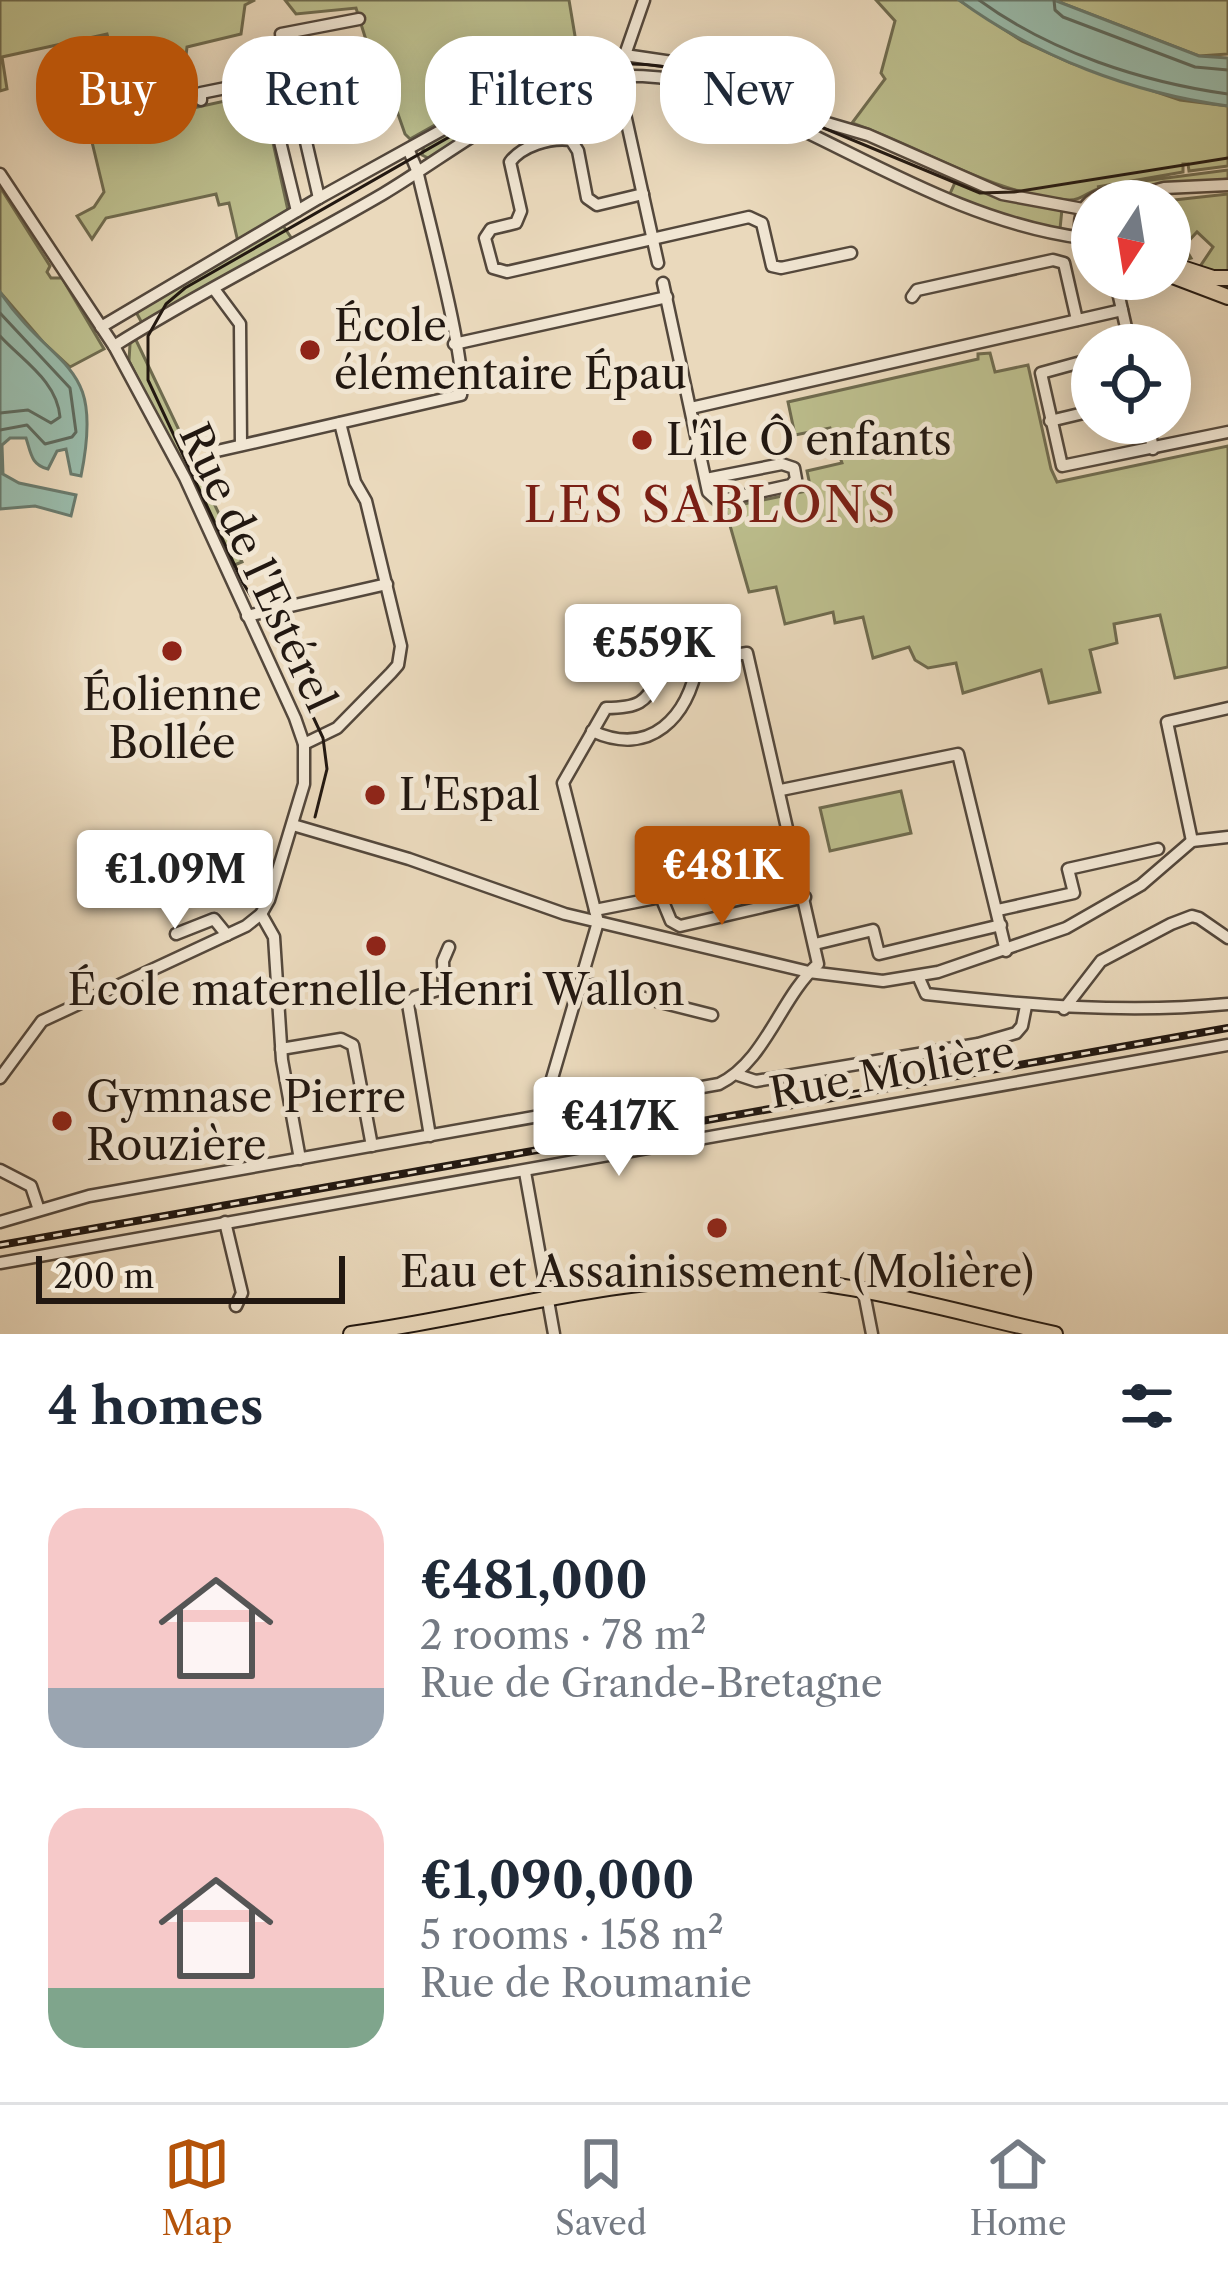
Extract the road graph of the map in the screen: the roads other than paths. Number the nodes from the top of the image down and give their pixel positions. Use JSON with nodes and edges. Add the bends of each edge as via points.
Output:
{"nodes":[{"id":1,"x":644,"y":0,"type":"edge"},
{"id":2,"x":359,"y":20,"type":"dead end"},
{"id":3,"x":632,"y":36,"type":"edge"},
{"id":4,"x":636,"y":57,"type":"edge"},
{"id":5,"x":636,"y":77,"type":"edge"},
{"id":6,"x":201,"y":100,"type":"dead end"},
{"id":7,"x":425,"y":142,"type":"edge"},
{"id":8,"x":463,"y":144,"type":"edge"},
{"id":9,"x":633,"y":144,"type":"edge"},
{"id":10,"x":409,"y":151,"type":"junction"},
{"id":11,"x":417,"y":170,"type":"junction"},
{"id":12,"x":0,"y":174,"type":"edge"},
{"id":13,"x":1228,"y":185,"type":"edge"},
{"id":14,"x":1191,"y":187,"type":"edge"},
{"id":15,"x":643,"y":194,"type":"junction"},
{"id":16,"x":319,"y":197,"type":"junction"},
{"id":17,"x":1071,"y":206,"type":"edge"},
{"id":18,"x":297,"y":211,"type":"junction"},
{"id":19,"x":652,"y":239,"type":"junction"},
{"id":20,"x":1071,"y":239,"type":"edge"},
{"id":21,"x":851,"y":253,"type":"dead end"},
{"id":22,"x":658,"y":263,"type":"dead end"},
{"id":23,"x":1191,"y":271,"type":"edge"},
{"id":24,"x":1228,"y":278,"type":"edge"},
{"id":25,"x":663,"y":283,"type":"dead end"},
{"id":26,"x":1191,"y":283,"type":"edge"},
{"id":27,"x":214,"y":289,"type":"junction"},
{"id":28,"x":667,"y":297,"type":"junction"},
{"id":29,"x":912,"y":297,"type":"dead end"},
{"id":30,"x":1228,"y":297,"type":"edge"},
{"id":31,"x":1120,"y":300,"type":"edge"},
{"id":32,"x":1122,"y":310,"type":"junction"},
{"id":33,"x":1077,"y":320,"type":"junction"},
{"id":34,"x":1125,"y":324,"type":"edge"},
{"id":35,"x":101,"y":328,"type":"junction"},
{"id":36,"x":454,"y":344,"type":"junction"},
{"id":37,"x":114,"y":346,"type":"junction"},
{"id":38,"x":1071,"y":365,"type":"edge"},
{"id":39,"x":692,"y":408,"type":"junction"},
{"id":40,"x":1071,"y":416,"type":"edge"},
{"id":41,"x":1050,"y":421,"type":"junction"},
{"id":42,"x":340,"y":423,"type":"junction"},
{"id":43,"x":1228,"y":432,"type":"edge"},
{"id":44,"x":1152,"y":444,"type":"edge"},
{"id":45,"x":241,"y":445,"type":"junction"},
{"id":46,"x":1153,"y":448,"type":"junction"},
{"id":47,"x":217,"y":451,"type":"dead end"},
{"id":48,"x":706,"y":479,"type":"junction"},
{"id":49,"x":387,"y":584,"type":"junction"},
{"id":50,"x":247,"y":616,"type":"junction"},
{"id":51,"x":698,"y":661,"type":"junction"},
{"id":52,"x":1228,"y":708,"type":"edge"},
{"id":53,"x":592,"y":731,"type":"junction"},
{"id":54,"x":304,"y":744,"type":"junction"},
{"id":55,"x":781,"y":790,"type":"junction"},
{"id":56,"x":293,"y":825,"type":"junction"},
{"id":57,"x":1228,"y":837,"type":"edge"},
{"id":58,"x":1192,"y":841,"type":"junction"},
{"id":59,"x":1158,"y":849,"type":"dead end"},
{"id":60,"x":805,"y":897,"type":"junction"},
{"id":61,"x":998,"y":910,"type":"junction"},
{"id":62,"x":262,"y":914,"type":"junction"},
{"id":63,"x":597,"y":916,"type":"junction"},
{"id":64,"x":1000,"y":925,"type":"junction"},
{"id":65,"x":176,"y":934,"type":"dead end"},
{"id":66,"x":226,"y":934,"type":"junction"},
{"id":67,"x":1228,"y":938,"type":"edge"},
{"id":68,"x":815,"y":944,"type":"junction"},
{"id":69,"x":449,"y":947,"type":"dead end"},
{"id":70,"x":1006,"y":951,"type":"junction"},
{"id":71,"x":809,"y":972,"type":"junction"},
{"id":72,"x":925,"y":975,"type":"junction"},
{"id":73,"x":581,"y":982,"type":"junction"},
{"id":74,"x":1228,"y":1004,"type":"edge"},
{"id":75,"x":1026,"y":1006,"type":"junction"},
{"id":76,"x":1064,"y":1009,"type":"junction"},
{"id":77,"x":712,"y":1015,"type":"dead end"},
{"id":78,"x":1228,"y":1045,"type":"edge"},
{"id":79,"x":281,"y":1049,"type":"junction"},
{"id":80,"x":738,"y":1076,"type":"junction"},
{"id":81,"x":0,"y":1078,"type":"edge"},
{"id":82,"x":541,"y":1116,"type":"junction"},
{"id":83,"x":430,"y":1136,"type":"junction"},
{"id":84,"x":372,"y":1146,"type":"junction"},
{"id":85,"x":300,"y":1159,"type":"junction"},
{"id":86,"x":0,"y":1170,"type":"edge"},
{"id":87,"x":525,"y":1172,"type":"junction"},
{"id":88,"x":39,"y":1210,"type":"junction"},
{"id":89,"x":0,"y":1222,"type":"edge"},
{"id":90,"x":225,"y":1222,"type":"junction"},
{"id":91,"x":0,"y":1263,"type":"edge"},
{"id":92,"x":864,"y":1293,"type":"junction"},
{"id":93,"x":548,"y":1301,"type":"junction"},
{"id":94,"x":236,"y":1306,"type":"dead end"},
{"id":95,"x":350,"y":1334,"type":"edge"},
{"id":96,"x":554,"y":1334,"type":"edge"},
{"id":97,"x":872,"y":1334,"type":"edge"},
{"id":98,"x":1055,"y":1334,"type":"edge"}],
"edges":[{"from":1,"to":3,"type":"street"},
{"from":2,"to":16,"type":"street","via":[[281,34]]},
{"from":4,"to":17,"type":"street","via":[[713,75],[1002,194]]},
{"from":5,"to":20,"type":"street","via":[[704,88],[999,220]]},
{"from":6,"to":18,"type":"street","via":[[201,93],[265,80]]},
{"from":7,"to":10,"type":"street"},
{"from":8,"to":11,"type":"street"},
{"from":9,"to":15,"type":"street"},
{"from":10,"to":11,"type":"street"},
{"from":10,"to":16,"type":"street"},
{"from":11,"to":27,"type":"street"},
{"from":11,"to":36,"type":"street"},
{"from":12,"to":35,"type":"street","name":"Rue de l'Estérel"},
{"from":13,"to":14,"type":"street"},
{"from":15,"to":19,"type":"street"},
{"from":15,"to":19,"type":"street","via":[[597,205],[587,198],[578,151],[559,138],[518,151],[510,162],[521,211],[516,223],[485,238],[493,268],[506,272]]},
{"from":16,"to":18,"type":"street"},
{"from":18,"to":35,"type":"street"},
{"from":19,"to":21,"type":"street","via":[[749,217],[762,224],[772,266]]},
{"from":19,"to":22,"type":"street"},
{"from":23,"to":24,"type":"main road"},
{"from":25,"to":28,"type":"street"},
{"from":26,"to":30,"type":"main road"},
{"from":27,"to":37,"type":"street"},
{"from":27,"to":45,"type":"street","via":[[240,324]]},
{"from":28,"to":36,"type":"street"},
{"from":28,"to":39,"type":"street"},
{"from":29,"to":33,"type":"street","via":[[1053,260],[1064,263]]},
{"from":31,"to":32,"type":"street"},
{"from":32,"to":33,"type":"street"},
{"from":32,"to":34,"type":"street"},
{"from":33,"to":39,"type":"street"},
{"from":35,"to":37,"type":"street","name":"Rue de l'Estérel"},
{"from":36,"to":42,"type":"street","via":[[460,395]]},
{"from":37,"to":50,"type":"street","name":"Rue de l'Estérel"},
{"from":38,"to":41,"type":"street","via":[[1041,373]]},
{"from":39,"to":48,"type":"street"},
{"from":40,"to":41,"type":"street"},
{"from":41,"to":46,"type":"street","via":[[1062,466]]},
{"from":42,"to":45,"type":"street"},
{"from":42,"to":49,"type":"street"},
{"from":43,"to":46,"type":"street"},
{"from":44,"to":46,"type":"street"},
{"from":45,"to":47,"type":"street"},
{"from":48,"to":48,"type":"street","via":[[718,501],[796,479],[794,468],[782,464]]},
{"from":49,"to":50,"type":"street"},
{"from":49,"to":54,"type":"street","via":[[398,665],[337,728]]},
{"from":50,"to":54,"type":"street","name":"Rue de l'Estérel"},
{"from":51,"to":53,"type":"street","via":[[668,666],[647,699],[606,708]]},
{"from":51,"to":53,"type":"street","via":[[683,709],[663,728],[619,740]]},
{"from":51,"to":55,"type":"street","via":[[747,652]]},
{"from":52,"to":58,"type":"street","via":[[1167,722]]},
{"from":53,"to":63,"type":"street","via":[[563,783]]},
{"from":54,"to":56,"type":"street","name":"Rue de l'Estérel"},
{"from":55,"to":60,"type":"street"},
{"from":55,"to":61,"type":"street","via":[[958,754]]},
{"from":56,"to":62,"type":"street","name":"Rue de l'Estérel"},
{"from":56,"to":63,"type":"street","via":[[538,906]]},
{"from":57,"to":58,"type":"street"},
{"from":58,"to":70,"type":"street","via":[[1102,910]]},
{"from":59,"to":61,"type":"street","via":[[1068,869],[1073,893]]},
{"from":60,"to":63,"type":"street","via":[[680,926],[661,897]]},
{"from":60,"to":68,"type":"street"},
{"from":61,"to":64,"type":"street"},
{"from":62,"to":66,"type":"street"},
{"from":62,"to":79,"type":"street","via":[[274,937]]},
{"from":63,"to":71,"type":"street"},
{"from":63,"to":73,"type":"street"},
{"from":64,"to":68,"type":"street","via":[[879,954],[873,930]]},
{"from":64,"to":70,"type":"street"},
{"from":65,"to":66,"type":"street","via":[[214,919]]},
{"from":66,"to":81,"type":"street","via":[[42,1022]]},
{"from":67,"to":76,"type":"street","via":[[1192,916],[1171,924],[1100,961]]},
{"from":68,"to":71,"type":"street","via":[[818,964]]},
{"from":69,"to":83,"type":"street","via":[[444,988],[408,1004]]},
{"from":70,"to":72,"type":"street"},
{"from":71,"to":72,"type":"street","via":[[883,981]]},
{"from":71,"to":80,"type":"street"},
{"from":72,"to":75,"type":"street","via":[[926,994]]},
{"from":73,"to":77,"type":"street"},
{"from":73,"to":82,"type":"street"},
{"from":74,"to":76,"type":"street"},
{"from":75,"to":76,"type":"street"},
{"from":75,"to":80,"type":"street","via":[[1016,1033],[978,1044],[756,1081]]},
{"from":78,"to":87,"type":"street","name":"Rue Molière"},
{"from":79,"to":84,"type":"street","via":[[341,1039],[353,1045]]},
{"from":79,"to":85,"type":"street"},
{"from":80,"to":82,"type":"street"},
{"from":82,"to":83,"type":"street"},
{"from":83,"to":84,"type":"street"},
{"from":84,"to":85,"type":"street"},
{"from":85,"to":88,"type":"street"},
{"from":86,"to":88,"type":"street","via":[[31,1186]]},
{"from":87,"to":90,"type":"street","name":"Rue Molière"},
{"from":87,"to":93,"type":"street"},
{"from":88,"to":89,"type":"street"},
{"from":90,"to":91,"type":"street","name":"Rue Molière"},
{"from":90,"to":94,"type":"street","via":[[242,1293]]},
{"from":92,"to":93,"type":"main road","via":[[733,1277]]},
{"from":92,"to":97,"type":"street"},
{"from":92,"to":98,"type":"main road"},
{"from":93,"to":95,"type":"main road"},
{"from":93,"to":96,"type":"street"}]}
